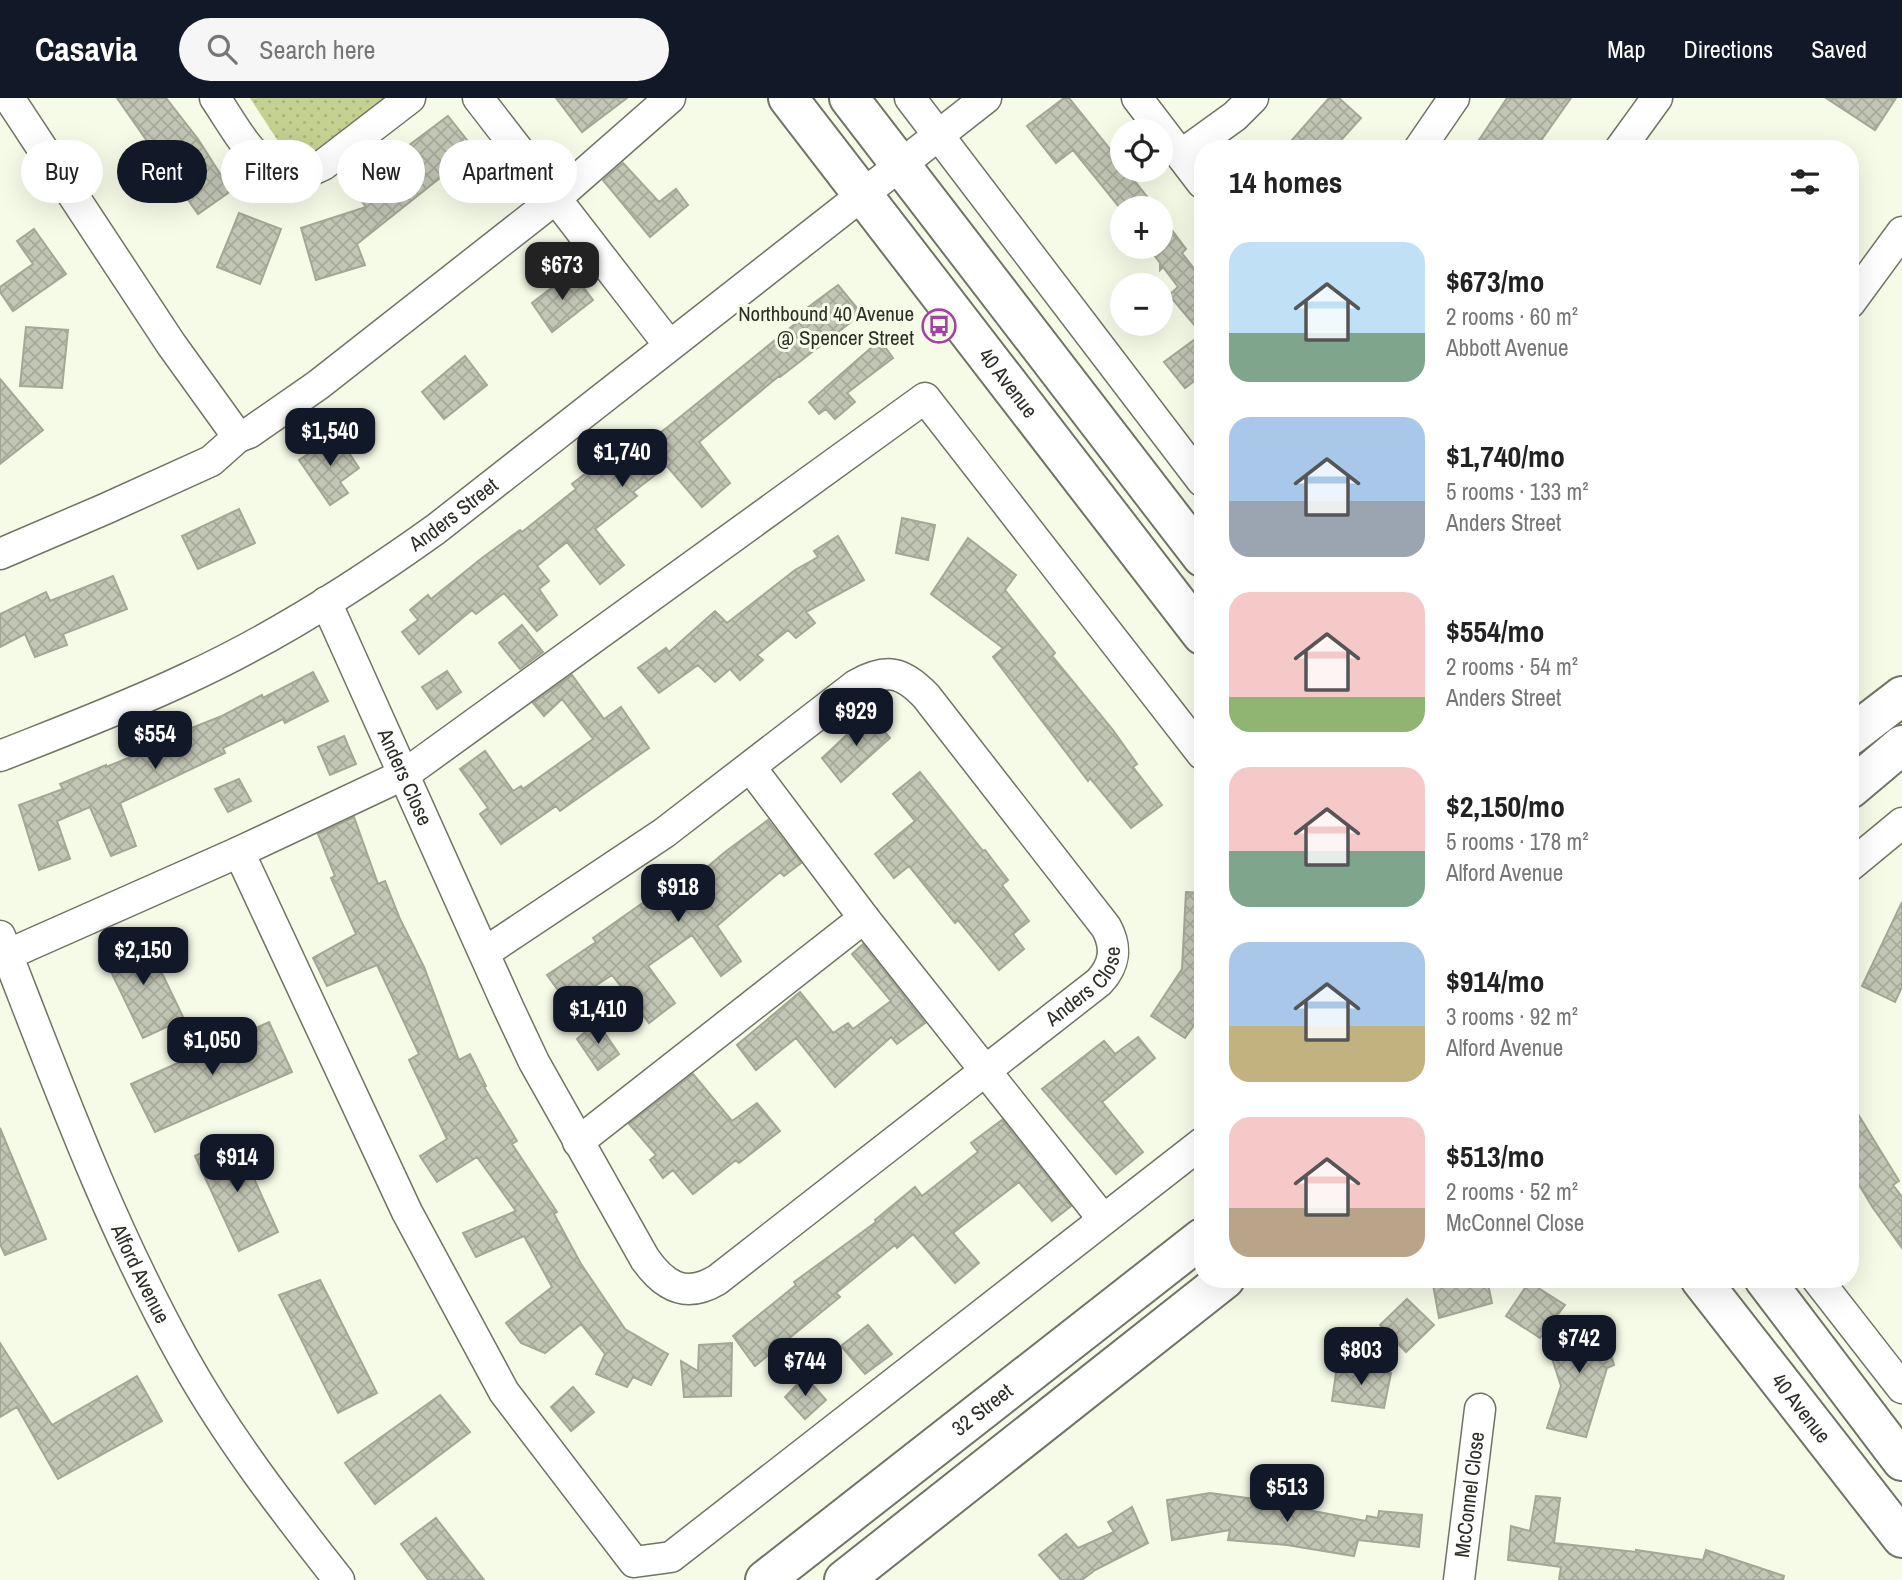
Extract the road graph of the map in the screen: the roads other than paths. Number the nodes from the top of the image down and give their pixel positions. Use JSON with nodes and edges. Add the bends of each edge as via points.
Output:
{"nodes":[{"id":1,"x":9,"y":98,"type":"edge"},
{"id":2,"x":215,"y":98,"type":"edge"},
{"id":3,"x":410,"y":98,"type":"edge"},
{"id":4,"x":478,"y":98,"type":"edge"},
{"id":5,"x":670,"y":98,"type":"edge"},
{"id":6,"x":788,"y":98,"type":"edge"},
{"id":7,"x":849,"y":98,"type":"edge"},
{"id":8,"x":910,"y":98,"type":"edge"},
{"id":9,"x":986,"y":98,"type":"edge"},
{"id":10,"x":1137,"y":98,"type":"edge"},
{"id":11,"x":1253,"y":98,"type":"edge"},
{"id":12,"x":1454,"y":98,"type":"edge"},
{"id":13,"x":1657,"y":98,"type":"edge"},
{"id":14,"x":938,"y":135,"type":"junction"},
{"id":15,"x":510,"y":140,"type":"edge"},
{"id":16,"x":1202,"y":140,"type":"edge"},
{"id":17,"x":1425,"y":140,"type":"edge"},
{"id":18,"x":1627,"y":140,"type":"edge"},
{"id":19,"x":1194,"y":146,"type":"edge"},
{"id":20,"x":1181,"y":155,"type":"junction"},
{"id":21,"x":900,"y":164,"type":"junction"},
{"id":22,"x":1194,"y":172,"type":"edge"},
{"id":23,"x":577,"y":180,"type":"edge"},
{"id":24,"x":861,"y":195,"type":"junction"},
{"id":25,"x":550,"y":203,"type":"edge"},
{"id":26,"x":558,"y":203,"type":"edge"},
{"id":27,"x":1902,"y":232,"type":"edge"},
{"id":28,"x":1859,"y":291,"type":"edge"},
{"id":29,"x":669,"y":345,"type":"junction"},
{"id":30,"x":237,"y":437,"type":"junction"},
{"id":31,"x":1194,"y":471,"type":"edge"},
{"id":32,"x":1194,"y":546,"type":"edge"},
{"id":33,"x":0,"y":554,"type":"edge"},
{"id":34,"x":326,"y":602,"type":"junction"},
{"id":35,"x":1194,"y":625,"type":"edge"},
{"id":36,"x":1902,"y":696,"type":"edge"},
{"id":37,"x":1859,"y":729,"type":"edge"},
{"id":38,"x":1194,"y":744,"type":"edge"},
{"id":39,"x":1902,"y":745,"type":"edge"},
{"id":40,"x":0,"y":756,"type":"edge"},
{"id":41,"x":751,"y":768,"type":"junction"},
{"id":42,"x":405,"y":774,"type":"junction"},
{"id":43,"x":1859,"y":781,"type":"edge"},
{"id":44,"x":1902,"y":823,"type":"edge"},
{"id":45,"x":239,"y":852,"type":"junction"},
{"id":46,"x":1859,"y":859,"type":"edge"},
{"id":47,"x":864,"y":918,"type":"junction"},
{"id":48,"x":3,"y":949,"type":"edge"},
{"id":49,"x":484,"y":953,"type":"junction"},
{"id":50,"x":986,"y":1070,"type":"junction"},
{"id":51,"x":578,"y":1142,"type":"junction"},
{"id":52,"x":1194,"y":1149,"type":"edge"},
{"id":53,"x":1103,"y":1219,"type":"junction"},
{"id":54,"x":1194,"y":1244,"type":"edge"},
{"id":55,"x":1214,"y":1288,"type":"edge"},
{"id":56,"x":1707,"y":1288,"type":"edge"},
{"id":57,"x":1771,"y":1288,"type":"edge"},
{"id":58,"x":1824,"y":1288,"type":"edge"},
{"id":59,"x":1902,"y":1388,"type":"edge"},
{"id":60,"x":1480,"y":1409,"type":"dead end"},
{"id":61,"x":1902,"y":1461,"type":"edge"},
{"id":62,"x":1902,"y":1538,"type":"edge"},
{"id":63,"x":339,"y":1580,"type":"edge"},
{"id":64,"x":765,"y":1580,"type":"edge"},
{"id":65,"x":844,"y":1580,"type":"edge"},
{"id":66,"x":1459,"y":1580,"type":"edge"}],
"edges":[{"from":1,"to":30,"type":"street"},
{"from":2,"to":3,"type":"street","via":[[253,154],[279,172],[294,174],[323,165]]},
{"from":4,"to":15,"type":"street"},
{"from":5,"to":23,"type":"street"},
{"from":6,"to":24,"type":"main road","name":"40 Avenue"},
{"from":7,"to":21,"type":"main road"},
{"from":8,"to":14,"type":"street"},
{"from":9,"to":14,"type":"street","name":"Anders Street"},
{"from":10,"to":20,"type":"street"},
{"from":11,"to":16,"type":"street"},
{"from":12,"to":17,"type":"street"},
{"from":13,"to":18,"type":"street"},
{"from":14,"to":21,"type":"street","name":"Anders Street"},
{"from":14,"to":31,"type":"street"},
{"from":19,"to":20,"type":"street"},
{"from":20,"to":22,"type":"street"},
{"from":21,"to":24,"type":"street","name":"Anders Street"},
{"from":21,"to":32,"type":"main road"},
{"from":24,"to":29,"type":"street","name":"Anders Street"},
{"from":24,"to":35,"type":"main road","name":"40 Avenue"},
{"from":25,"to":30,"type":"street","via":[[318,385]]},
{"from":26,"to":29,"type":"street"},
{"from":27,"to":28,"type":"street"},
{"from":29,"to":34,"type":"street","name":"Anders Street","via":[[436,529]]},
{"from":30,"to":33,"type":"street","via":[[211,461]]},
{"from":34,"to":40,"type":"street","name":"Anders Street","via":[[190,678]]},
{"from":34,"to":42,"type":"street","name":"Anders Close"},
{"from":36,"to":37,"type":"main road"},
{"from":38,"to":42,"type":"street","via":[[925,398]]},
{"from":39,"to":43,"type":"main road"},
{"from":41,"to":47,"type":"street"},
{"from":41,"to":49,"type":"street","name":"Anders Close","via":[[664,833]]},
{"from":41,"to":50,"type":"street","name":"Anders Close","via":[[856,685],[879,674],[904,677],[926,696],[1106,927],[1114,945],[1107,973]]},
{"from":42,"to":45,"type":"street"},
{"from":42,"to":49,"type":"street","name":"Anders Close"},
{"from":44,"to":46,"type":"street"},
{"from":45,"to":48,"type":"street"},
{"from":45,"to":53,"type":"street","via":[[407,1212],[504,1392],[634,1562],[671,1557]]},
{"from":47,"to":50,"type":"street"},
{"from":47,"to":51,"type":"street"},
{"from":48,"to":63,"type":"street","name":"Alford Avenue","via":[[116,1223],[166,1327],[236,1444]]},
{"from":49,"to":51,"type":"street","name":"Anders Close","via":[[534,1062]]},
{"from":50,"to":51,"type":"street","name":"Anders Close","via":[[706,1287],[674,1286],[654,1273]]},
{"from":50,"to":53,"type":"street"},
{"from":52,"to":53,"type":"street"},
{"from":54,"to":64,"type":"main road","name":"32 Street"},
{"from":55,"to":65,"type":"main road"},
{"from":56,"to":62,"type":"main road","name":"40 Avenue"},
{"from":57,"to":61,"type":"main road"},
{"from":58,"to":59,"type":"street"},
{"from":60,"to":66,"type":"street","name":"McConnel Close"}]}
